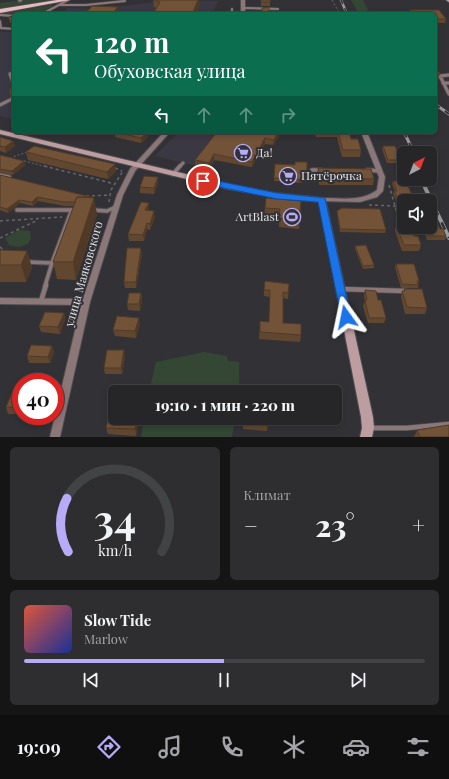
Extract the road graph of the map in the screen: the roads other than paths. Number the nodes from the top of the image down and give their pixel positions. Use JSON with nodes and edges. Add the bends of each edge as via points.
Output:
{"nodes":[{"id":1,"x":68,"y":0,"type":"edge"},
{"id":2,"x":243,"y":0,"type":"edge"},
{"id":3,"x":125,"y":1,"type":"dead end"},
{"id":4,"x":59,"y":5,"type":"junction"},
{"id":5,"x":243,"y":8,"type":"junction"},
{"id":6,"x":278,"y":9,"type":"dead end"},
{"id":7,"x":0,"y":11,"type":"edge"},
{"id":8,"x":43,"y":12,"type":"edge"},
{"id":9,"x":243,"y":12,"type":"edge"},
{"id":10,"x":0,"y":15,"type":"edge"},
{"id":11,"x":12,"y":16,"type":"edge"},
{"id":12,"x":0,"y":21,"type":"edge"},
{"id":13,"x":12,"y":29,"type":"edge"},
{"id":14,"x":449,"y":75,"type":"edge"},
{"id":15,"x":443,"y":83,"type":"junction"},
{"id":16,"x":449,"y":83,"type":"edge"},
{"id":17,"x":444,"y":86,"type":"junction"},
{"id":18,"x":449,"y":86,"type":"edge"},
{"id":19,"x":449,"y":94,"type":"edge"},
{"id":20,"x":12,"y":99,"type":"edge"},
{"id":21,"x":0,"y":105,"type":"edge"},
{"id":22,"x":0,"y":132,"type":"edge"},
{"id":23,"x":165,"y":134,"type":"edge"},
{"id":24,"x":365,"y":134,"type":"edge"},
{"id":25,"x":182,"y":163,"type":"dead end"},
{"id":26,"x":136,"y":164,"type":"junction"},
{"id":27,"x":312,"y":170,"type":"dead end"},
{"id":28,"x":327,"y":170,"type":"edge"},
{"id":29,"x":365,"y":170,"type":"edge"},
{"id":30,"x":380,"y":171,"type":"junction"},
{"id":31,"x":0,"y":175,"type":"edge"},
{"id":32,"x":173,"y":175,"type":"junction"},
{"id":33,"x":15,"y":179,"type":"edge"},
{"id":34,"x":322,"y":200,"type":"junction"},
{"id":35,"x":116,"y":207,"type":"junction"},
{"id":36,"x":17,"y":210,"type":"dead end"},
{"id":37,"x":79,"y":210,"type":"edge"},
{"id":38,"x":86,"y":210,"type":"edge"},
{"id":39,"x":71,"y":211,"type":"junction"},
{"id":40,"x":25,"y":262,"type":"edge"},
{"id":41,"x":52,"y":263,"type":"junction"},
{"id":42,"x":340,"y":289,"type":"junction"},
{"id":43,"x":411,"y":292,"type":"edge"},
{"id":44,"x":0,"y":301,"type":"edge"},
{"id":45,"x":41,"y":301,"type":"junction"},
{"id":46,"x":86,"y":302,"type":"junction"},
{"id":47,"x":449,"y":424,"type":"edge"},
{"id":48,"x":367,"y":432,"type":"edge"},
{"id":49,"x":55,"y":437,"type":"edge"}],
"edges":[{"from":1,"to":4,"type":"lane"},
{"from":1,"to":7,"type":"main road"},
{"from":2,"to":5,"type":"street"},
{"from":3,"to":4,"type":"lane"},
{"from":4,"to":8,"type":"lane"},
{"from":5,"to":6,"type":"lane"},
{"from":5,"to":9,"type":"street"},
{"from":10,"to":11,"type":"lane"},
{"from":12,"to":13,"type":"lane","via":[[1,28]]},
{"from":14,"to":15,"type":"lane","via":[[440,76]]},
{"from":15,"to":16,"type":"lane"},
{"from":15,"to":17,"type":"lane"},
{"from":17,"to":18,"type":"lane"},
{"from":17,"to":19,"type":"lane"},
{"from":20,"to":21,"type":"lane"},
{"from":22,"to":26,"type":"street"},
{"from":23,"to":26,"type":"street","name":"улица Маяковского"},
{"from":24,"to":30,"type":"street"},
{"from":25,"to":32,"type":"lane"},
{"from":26,"to":32,"type":"street"},
{"from":26,"to":35,"type":"street","name":"улица Маяковского"},
{"from":27,"to":28,"type":"lane"},
{"from":29,"to":30,"type":"lane"},
{"from":30,"to":34,"type":"street","via":[[382,182],[377,193],[361,200]]},
{"from":31,"to":33,"type":"lane"},
{"from":32,"to":34,"type":"street","via":[[277,196]]},
{"from":34,"to":42,"type":"street"},
{"from":35,"to":38,"type":"lane","via":[[107,210]]},
{"from":35,"to":46,"type":"street","name":"улица Маяковского"},
{"from":36,"to":39,"type":"lane"},
{"from":37,"to":39,"type":"lane"},
{"from":39,"to":41,"type":"lane"},
{"from":40,"to":41,"type":"lane"},
{"from":41,"to":45,"type":"lane"},
{"from":42,"to":43,"type":"lane"},
{"from":42,"to":48,"type":"street","via":[[367,417]]},
{"from":44,"to":45,"type":"street"},
{"from":45,"to":46,"type":"street"},
{"from":46,"to":49,"type":"street","name":"улица Маяковского"},
{"from":47,"to":48,"type":"lane"}]}
